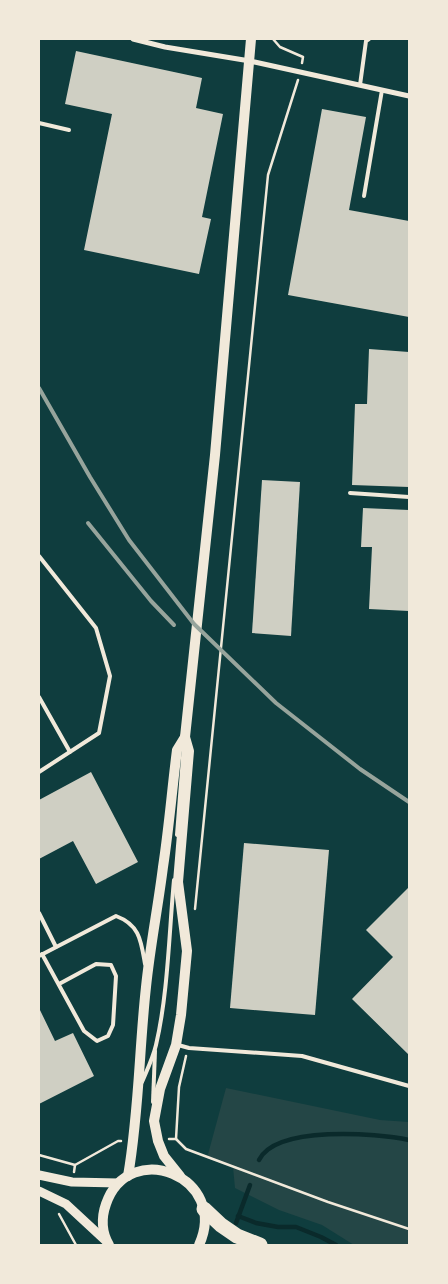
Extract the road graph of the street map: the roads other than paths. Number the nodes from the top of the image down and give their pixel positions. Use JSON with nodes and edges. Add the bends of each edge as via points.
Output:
{"nodes":[{"id":1,"x":133,"y":39,"type":"edge"},
{"id":2,"x":251,"y":39,"type":"edge"},
{"id":3,"x":369,"y":39,"type":"edge"},
{"id":4,"x":250,"y":61,"type":"junction"},
{"id":5,"x":360,"y":85,"type":"junction"},
{"id":6,"x":382,"y":90,"type":"junction"},
{"id":7,"x":409,"y":96,"type":"edge"},
{"id":8,"x":39,"y":123,"type":"edge"},
{"id":9,"x":68,"y":130,"type":"dead end"},
{"id":10,"x":364,"y":196,"type":"dead end"},
{"id":11,"x":350,"y":493,"type":"dead end"},
{"id":12,"x":409,"y":497,"type":"edge"},
{"id":13,"x":39,"y":556,"type":"edge"},
{"id":14,"x":39,"y":697,"type":"edge"},
{"id":15,"x":185,"y":737,"type":"junction"},
{"id":16,"x":70,"y":752,"type":"junction"},
{"id":17,"x":39,"y":772,"type":"edge"},
{"id":18,"x":39,"y":913,"type":"edge"},
{"id":19,"x":56,"y":947,"type":"junction"},
{"id":20,"x":40,"y":955,"type":"edge"},
{"id":21,"x":147,"y":978,"type":"junction"},
{"id":22,"x":59,"y":984,"type":"junction"},
{"id":23,"x":176,"y":1045,"type":"junction"},
{"id":24,"x":156,"y":1047,"type":"junction"},
{"id":25,"x":409,"y":1086,"type":"edge"},
{"id":26,"x":140,"y":1088,"type":"junction"},
{"id":27,"x":154,"y":1121,"type":"junction"},
{"id":28,"x":39,"y":1175,"type":"edge"},
{"id":29,"x":128,"y":1176,"type":"junction"},
{"id":30,"x":180,"y":1176,"type":"junction"},
{"id":31,"x":118,"y":1183,"type":"junction"},
{"id":32,"x":39,"y":1191,"type":"edge"},
{"id":33,"x":204,"y":1209,"type":"junction"},
{"id":34,"x":108,"y":1244,"type":"edge"},
{"id":35,"x":199,"y":1245,"type":"edge"},
{"id":36,"x":260,"y":1245,"type":"edge"}],
"edges":[{"from":1,"to":4,"type":"street"},
{"from":2,"to":4,"type":"main road"},
{"from":3,"to":5,"type":"lane","via":[[366,41]]},
{"from":4,"to":5,"type":"street"},
{"from":4,"to":15,"type":"main road","via":[[214,464]]},
{"from":5,"to":6,"type":"street"},
{"from":6,"to":7,"type":"street"},
{"from":6,"to":10,"type":"lane"},
{"from":8,"to":9,"type":"lane"},
{"from":11,"to":12,"type":"lane"},
{"from":13,"to":16,"type":"lane","via":[[96,628],[110,676],[99,733]]},
{"from":14,"to":16,"type":"lane"},
{"from":15,"to":21,"type":"main road","via":[[177,750]]},
{"from":15,"to":23,"type":"main road","via":[[189,751],[178,882],[187,951]]},
{"from":15,"to":24,"type":"lane","via":[[168,953]]},
{"from":16,"to":17,"type":"lane"},
{"from":18,"to":19,"type":"lane"},
{"from":19,"to":20,"type":"lane"},
{"from":19,"to":21,"type":"lane","via":[[116,916],[127,920],[138,933]]},
{"from":20,"to":22,"type":"lane"},
{"from":21,"to":26,"type":"main road"},
{"from":22,"to":22,"type":"lane","via":[[84,1031],[97,1041],[108,1036],[113,1025],[116,976],[111,965],[96,964]]},
{"from":23,"to":25,"type":"lane","via":[[302,1056]]},
{"from":23,"to":27,"type":"main road","via":[[160,1088]]},
{"from":24,"to":26,"type":"lane"},
{"from":24,"to":27,"type":"lane"},
{"from":26,"to":29,"type":"main road"},
{"from":27,"to":30,"type":"main road","via":[[164,1156]]},
{"from":28,"to":31,"type":"street","via":[[72,1182]]},
{"from":29,"to":30,"type":"main road","via":[[154,1169]]},
{"from":29,"to":31,"type":"main road"},
{"from":30,"to":33,"type":"main road","via":[[199,1196]]},
{"from":31,"to":34,"type":"main road","via":[[108,1196],[103,1211],[102,1227]]},
{"from":32,"to":34,"type":"street","via":[[66,1204]]},
{"from":33,"to":35,"type":"main road","via":[[206,1222]]},
{"from":33,"to":36,"type":"highway","via":[[237,1236]]}]}
